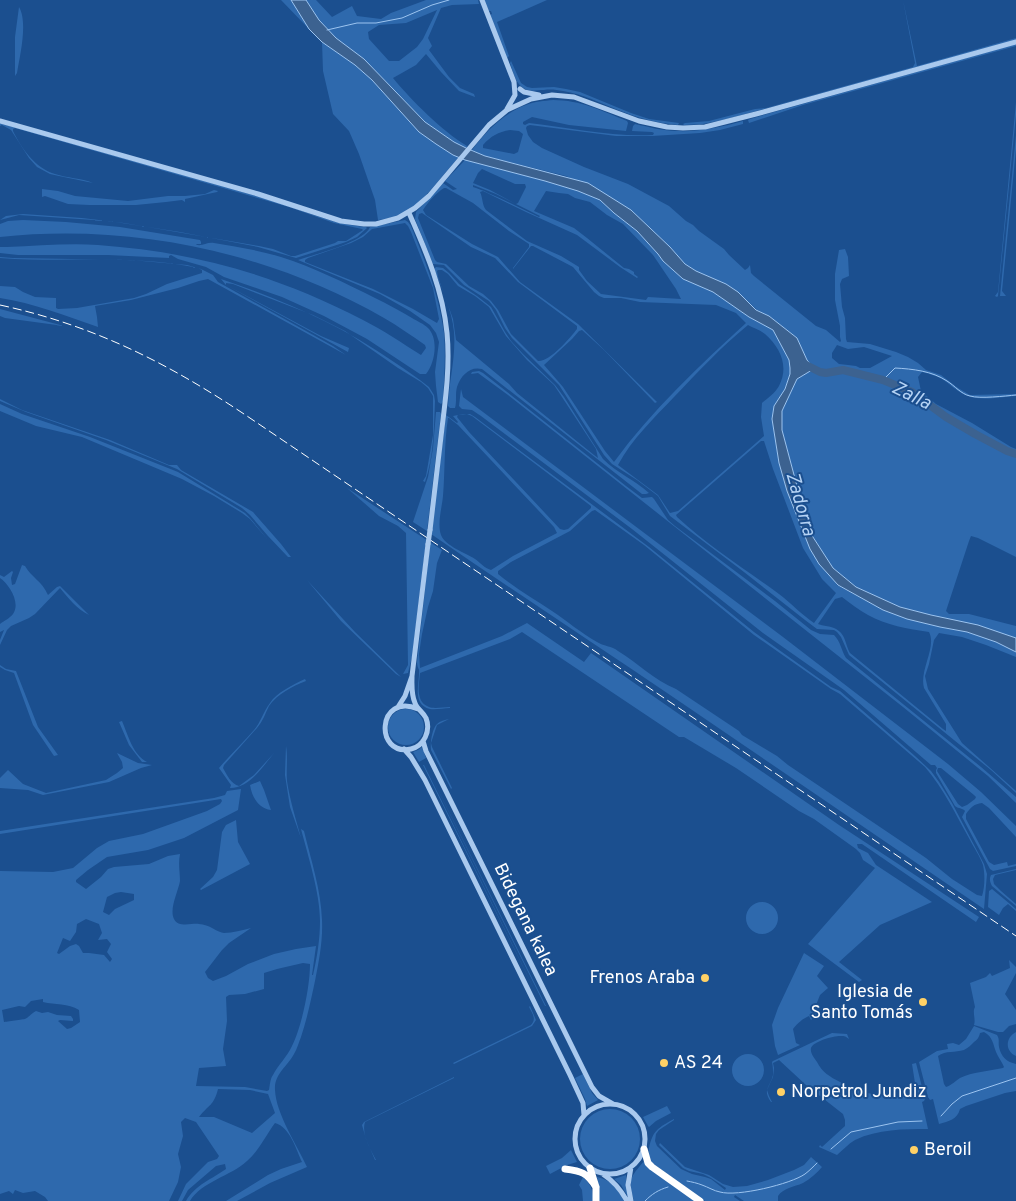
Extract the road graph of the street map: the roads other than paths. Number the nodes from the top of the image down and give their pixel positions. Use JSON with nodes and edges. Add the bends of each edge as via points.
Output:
{"nodes":[{"id":1,"x":482,"y":0,"type":"edge"},
{"id":2,"x":1016,"y":42,"type":"edge"},
{"id":3,"x":518,"y":89,"type":"junction"},
{"id":4,"x":545,"y":96,"type":"junction"},
{"id":5,"x":522,"y":102,"type":"junction"},
{"id":6,"x":507,"y":110,"type":"junction"},
{"id":7,"x":0,"y":121,"type":"edge"},
{"id":8,"x":409,"y":213,"type":"junction"},
{"id":9,"x":412,"y":676,"type":"junction"},
{"id":10,"x":398,"y":707,"type":"junction"},
{"id":11,"x":418,"y":709,"type":"junction"},
{"id":12,"x":424,"y":741,"type":"junction"},
{"id":13,"x":404,"y":749,"type":"junction"},
{"id":14,"x":612,"y":1104,"type":"junction"},
{"id":15,"x":584,"y":1115,"type":"junction"},
{"id":16,"x":644,"y":1149,"type":"junction"},
{"id":17,"x":631,"y":1167,"type":"junction"},
{"id":18,"x":590,"y":1168,"type":"junction"},
{"id":19,"x":565,"y":1170,"type":"dead end"},
{"id":20,"x":602,"y":1173,"type":"junction"},
{"id":21,"x":596,"y":1187,"type":"junction"},
{"id":22,"x":596,"y":1201,"type":"edge"},
{"id":23,"x":627,"y":1201,"type":"edge"},
{"id":24,"x":631,"y":1201,"type":"edge"},
{"id":25,"x":700,"y":1201,"type":"edge"}],
"edges":[{"from":1,"to":3,"type":"street"},
{"from":2,"to":4,"type":"street","via":[[704,127],[667,127],[638,121],[574,97]]},
{"from":3,"to":4,"type":"street"},
{"from":3,"to":5,"type":"street","via":[[518,98]]},
{"from":3,"to":6,"type":"street"},
{"from":4,"to":5,"type":"street"},
{"from":5,"to":6,"type":"street"},
{"from":6,"to":8,"type":"street","via":[[485,130],[422,203]]},
{"from":7,"to":8,"type":"street","via":[[352,223],[376,224]]},
{"from":8,"to":9,"type":"street","bridge":true,"via":[[438,286],[448,346],[446,394]]},
{"from":9,"to":10,"type":"street"},
{"from":9,"to":11,"type":"street","via":[[412,695]]},
{"from":10,"to":11,"type":"street"},
{"from":10,"to":13,"type":"street","via":[[387,717],[384,729],[391,743]]},
{"from":11,"to":12,"type":"street","via":[[428,724]]},
{"from":12,"to":13,"type":"street","via":[[411,749]]},
{"from":12,"to":14,"type":"street","name":"Bidegana kalea","via":[[426,751],[592,1087]]},
{"from":13,"to":15,"type":"street","name":"Bidegana kalea","via":[[421,772],[558,1050],[581,1098]]},
{"from":14,"to":15,"type":"street","via":[[597,1106]]},
{"from":14,"to":16,"type":"street","via":[[626,1108],[642,1124]]},
{"from":15,"to":18,"type":"street","via":[[576,1131],[575,1142],[581,1159]]},
{"from":16,"to":17,"type":"street"},
{"from":16,"to":25,"type":"highway","via":[[652,1167]]},
{"from":17,"to":20,"type":"street","via":[[614,1174]]},
{"from":17,"to":24,"type":"street","via":[[628,1185]]},
{"from":18,"to":20,"type":"street"},
{"from":18,"to":21,"type":"highway"},
{"from":19,"to":21,"type":"highway","via":[[580,1171]]},
{"from":20,"to":23,"type":"street","via":[[616,1183]]},
{"from":21,"to":22,"type":"highway"}]}
